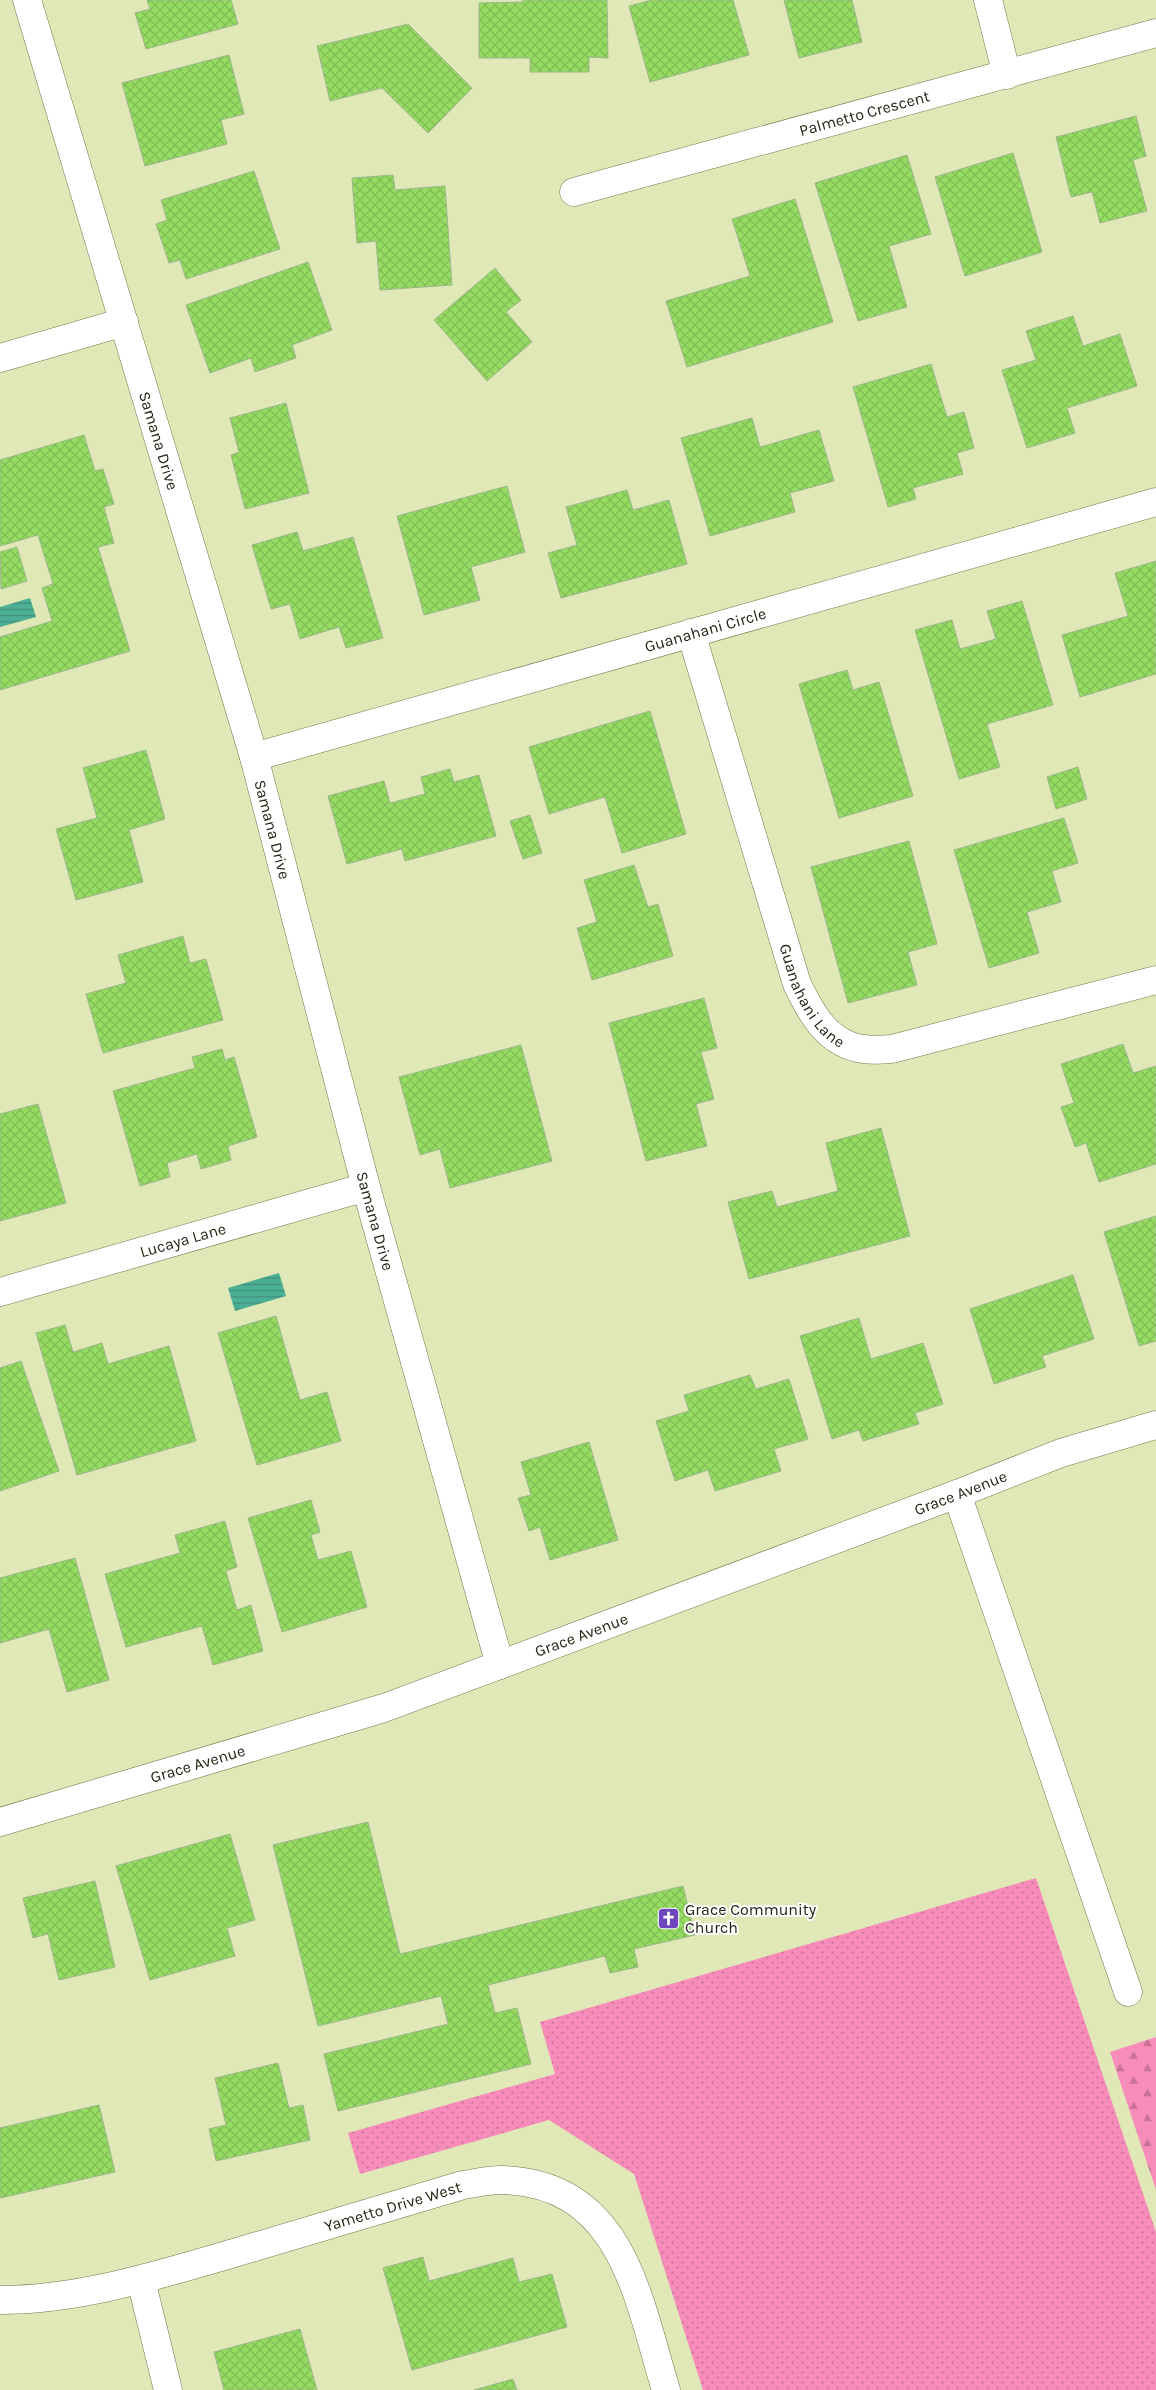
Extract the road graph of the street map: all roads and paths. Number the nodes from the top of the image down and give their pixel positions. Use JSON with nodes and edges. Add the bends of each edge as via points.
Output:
{"nodes":[{"id":1,"x":27,"y":0,"type":"edge"},
{"id":2,"x":988,"y":0,"type":"edge"},
{"id":3,"x":1156,"y":33,"type":"edge"},
{"id":4,"x":1007,"y":74,"type":"junction"},
{"id":5,"x":574,"y":192,"type":"dead end"},
{"id":6,"x":124,"y":322,"type":"junction"},
{"id":7,"x":0,"y":358,"type":"edge"},
{"id":8,"x":1156,"y":502,"type":"edge"},
{"id":9,"x":691,"y":633,"type":"junction"},
{"id":10,"x":254,"y":757,"type":"junction"},
{"id":11,"x":1156,"y":980,"type":"edge"},
{"id":12,"x":366,"y":1187,"type":"junction"},
{"id":13,"x":0,"y":1292,"type":"edge"},
{"id":14,"x":1156,"y":1425,"type":"edge"},
{"id":15,"x":957,"y":1494,"type":"junction"},
{"id":16,"x":500,"y":1665,"type":"junction"},
{"id":17,"x":0,"y":1822,"type":"edge"},
{"id":18,"x":1128,"y":1992,"type":"dead end"},
{"id":19,"x":141,"y":2280,"type":"junction"},
{"id":20,"x":0,"y":2300,"type":"edge"},
{"id":21,"x":168,"y":2390,"type":"edge"},
{"id":22,"x":666,"y":2390,"type":"edge"}],
"edges":[{"from":1,"to":6,"type":"street","name":"Samana Drive"},
{"from":2,"to":4,"type":"street"},
{"from":3,"to":4,"type":"street","name":"Palmetto Crescent"},
{"from":4,"to":5,"type":"street","name":"Palmetto Crescent"},
{"from":6,"to":7,"type":"street"},
{"from":6,"to":10,"type":"street","name":"Samana Drive"},
{"from":8,"to":9,"type":"street","name":"Guanahani Circle"},
{"from":9,"to":10,"type":"street","name":"Guanahani Circle"},
{"from":9,"to":11,"type":"street","name":"Guanahani Lane","via":[[797,984],[812,1015],[835,1039],[863,1050],[892,1049]]},
{"from":10,"to":12,"type":"street","name":"Samana Drive"},
{"from":12,"to":13,"type":"street","name":"Lucaya Lane"},
{"from":12,"to":16,"type":"street","name":"Samana Drive"},
{"from":14,"to":15,"type":"street","name":"Grace Avenue","via":[[1061,1453]]},
{"from":15,"to":16,"type":"street","name":"Grace Avenue"},
{"from":15,"to":18,"type":"street"},
{"from":16,"to":17,"type":"street","name":"Grace Avenue","via":[[384,1708]]},
{"from":19,"to":20,"type":"street","name":"Yametto Drive West","via":[[59,2296]]},
{"from":19,"to":21,"type":"street"},
{"from":19,"to":22,"type":"street","name":"Yametto Drive West","via":[[463,2185],[503,2180],[533,2183],[563,2194],[588,2210],[610,2234],[628,2270]]}]}
